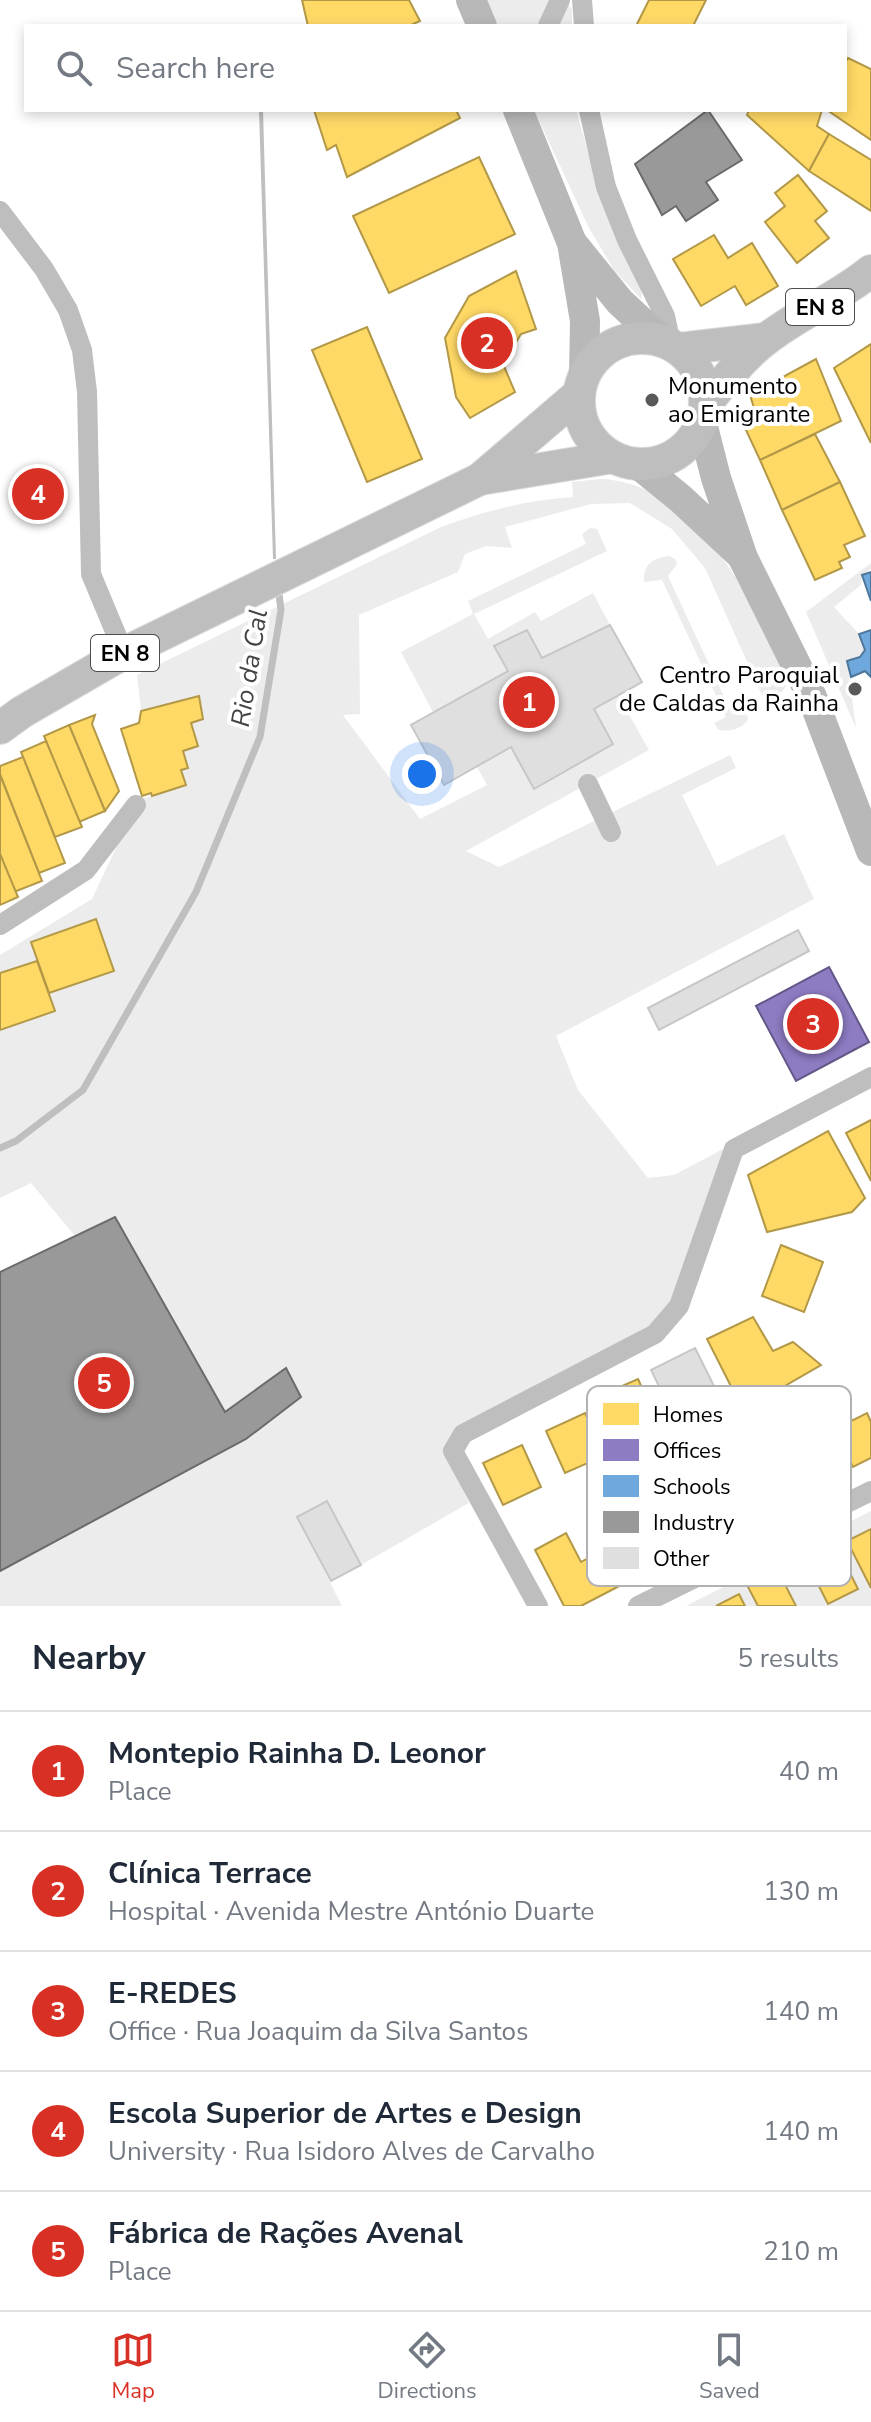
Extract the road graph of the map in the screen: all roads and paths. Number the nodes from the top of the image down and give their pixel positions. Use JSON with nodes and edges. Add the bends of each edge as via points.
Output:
{"nodes":[{"id":1,"x":471,"y":0,"type":"edge"},
{"id":2,"x":560,"y":0,"type":"edge"},
{"id":3,"x":582,"y":0,"type":"edge"},
{"id":4,"x":481,"y":24,"type":"edge"},
{"id":5,"x":549,"y":24,"type":"edge"},
{"id":6,"x":584,"y":24,"type":"edge"},
{"id":7,"x":519,"y":112,"type":"edge"},
{"id":8,"x":531,"y":112,"type":"edge"},
{"id":9,"x":589,"y":112,"type":"edge"},
{"id":10,"x":531,"y":142,"type":"junction"},
{"id":11,"x":0,"y":211,"type":"edge"},
{"id":12,"x":572,"y":243,"type":"junction"},
{"id":13,"x":871,"y":271,"type":"edge"},
{"id":14,"x":766,"y":339,"type":"junction"},
{"id":15,"x":670,"y":344,"type":"junction"},
{"id":16,"x":582,"y":385,"type":"junction"},
{"id":17,"x":704,"y":414,"type":"junction"},
{"id":18,"x":625,"y":461,"type":"junction"},
{"id":19,"x":480,"y":479,"type":"junction"},
{"id":20,"x":743,"y":558,"type":"junction"},
{"id":21,"x":124,"y":653,"type":"junction"},
{"id":22,"x":0,"y":728,"type":"edge"},
{"id":23,"x":588,"y":784,"type":"dead end"},
{"id":24,"x":136,"y":805,"type":"dead end"},
{"id":25,"x":611,"y":832,"type":"dead end"},
{"id":26,"x":871,"y":851,"type":"edge"},
{"id":27,"x":0,"y":925,"type":"edge"},
{"id":28,"x":871,"y":1077,"type":"edge"},
{"id":29,"x":871,"y":1491,"type":"edge"},
{"id":30,"x":851,"y":1501,"type":"edge"},
{"id":31,"x":679,"y":1586,"type":"edge"},
{"id":32,"x":538,"y":1606,"type":"edge"},
{"id":33,"x":638,"y":1606,"type":"edge"}],
"edges":[{"from":1,"to":4,"type":"main road"},
{"from":2,"to":5,"type":"street"},
{"from":3,"to":6,"type":"street"},
{"from":7,"to":10,"type":"main road"},
{"from":8,"to":10,"type":"street"},
{"from":9,"to":15,"type":"street","via":[[606,187],[665,316]]},
{"from":10,"to":12,"type":"main road"},
{"from":11,"to":21,"type":"street","via":[[44,269],[68,310],[82,350],[91,574]]},
{"from":12,"to":15,"type":"main road","via":[[620,302]]},
{"from":12,"to":16,"type":"main road","via":[[585,321]]},
{"from":13,"to":14,"type":"main road","number":"EN 8"},
{"from":14,"to":15,"type":"main road"},
{"from":14,"to":17,"type":"main road","via":[[731,372]]},
{"from":15,"to":16,"type":"main road","via":[[643,337],[608,347],[594,360]]},
{"from":15,"to":17,"type":"main road","via":[[700,373]]},
{"from":16,"to":18,"type":"main road","via":[[585,429],[595,444]]},
{"from":16,"to":19,"type":"main road"},
{"from":17,"to":18,"type":"main road","via":[[692,441],[677,455],[658,463]]},
{"from":17,"to":20,"type":"main road","via":[[716,478]]},
{"from":18,"to":19,"type":"main road"},
{"from":18,"to":20,"type":"main road","via":[[681,499]]},
{"from":19,"to":21,"type":"main road","number":"EN 8"},
{"from":20,"to":26,"type":"main road","via":[[812,697]]},
{"from":21,"to":22,"type":"main road","number":"EN 8"},
{"from":23,"to":25,"type":"street"},
{"from":24,"to":27,"type":"street","via":[[86,870]]},
{"from":28,"to":32,"type":"street","via":[[734,1149],[679,1306],[655,1334],[463,1434],[453,1451]]},
{"from":29,"to":30,"type":"street"},
{"from":31,"to":33,"type":"street"}]}
